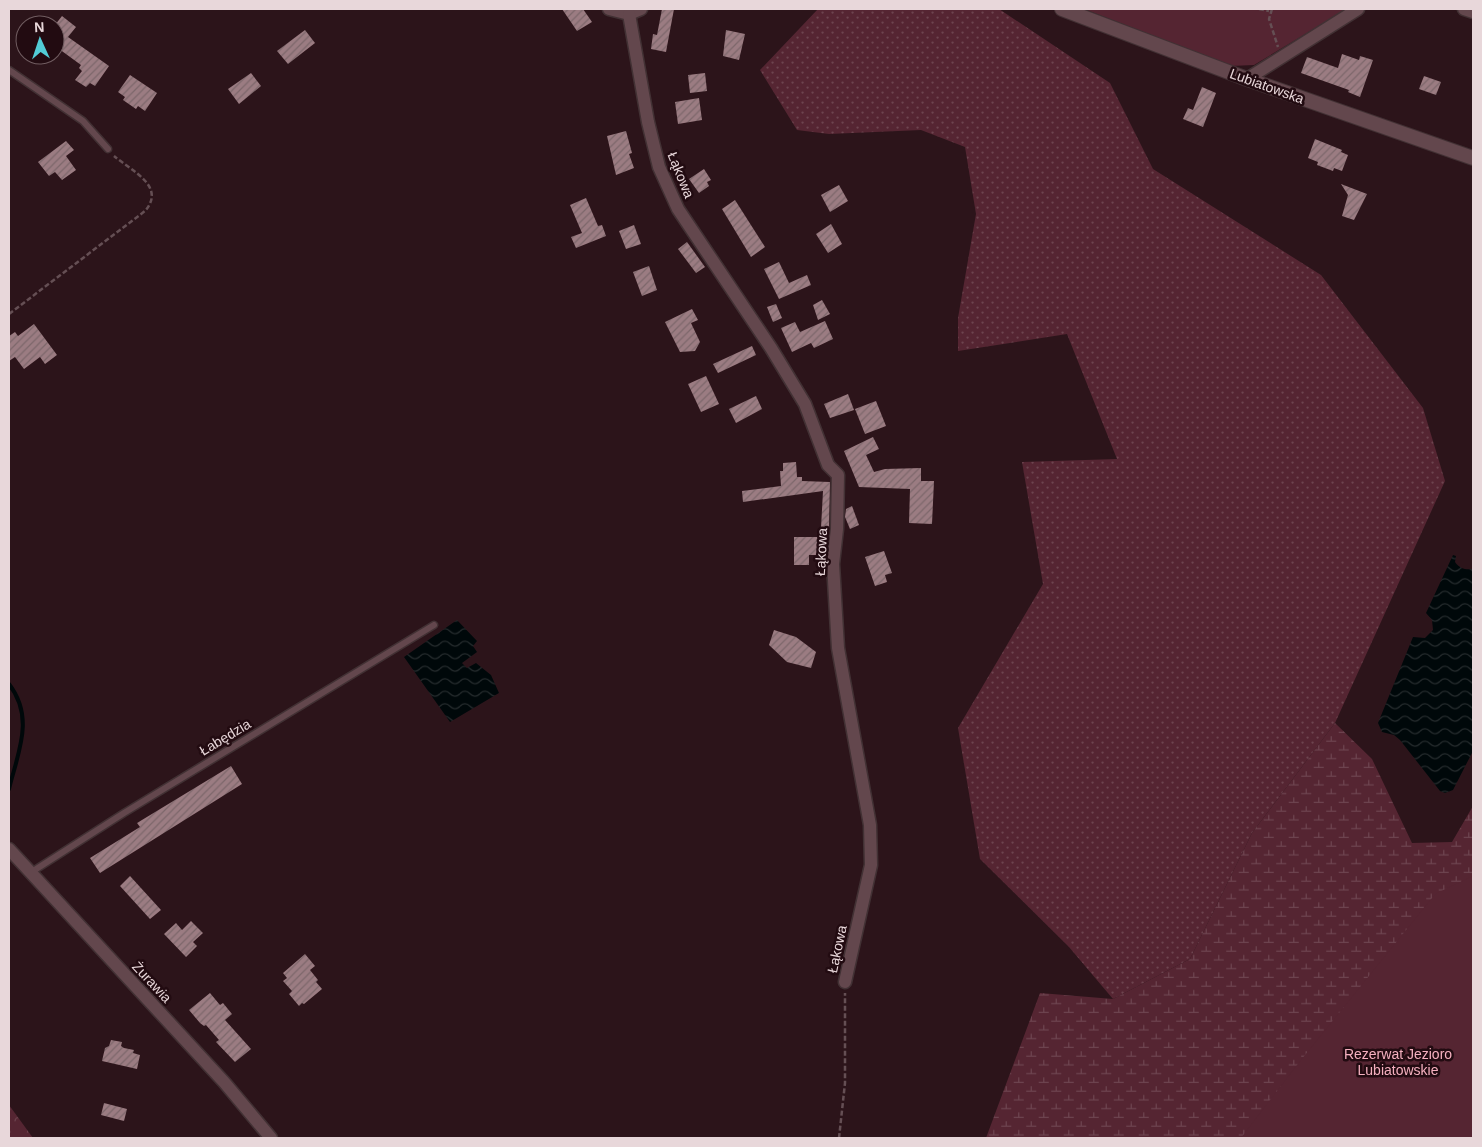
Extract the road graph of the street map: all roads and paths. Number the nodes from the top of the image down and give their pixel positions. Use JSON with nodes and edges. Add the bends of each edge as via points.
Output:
{"nodes":[{"id":1,"x":609,"y":9,"type":"edge"},
{"id":2,"x":1062,"y":9,"type":"edge"},
{"id":3,"x":1259,"y":9,"type":"edge"},
{"id":4,"x":1358,"y":9,"type":"edge"},
{"id":5,"x":1464,"y":9,"type":"edge"},
{"id":6,"x":1271,"y":10,"type":"edge"},
{"id":7,"x":634,"y":11,"type":"edge"},
{"id":8,"x":1473,"y":12,"type":"edge"},
{"id":9,"x":1282,"y":55,"type":"junction"},
{"id":10,"x":9,"y":70,"type":"edge"},
{"id":11,"x":1247,"y":79,"type":"junction"},
{"id":12,"x":108,"y":149,"type":"joint"},
{"id":13,"x":1473,"y":158,"type":"edge"},
{"id":14,"x":9,"y":314,"type":"edge"},
{"id":15,"x":434,"y":625,"type":"dead end"},
{"id":16,"x":9,"y":849,"type":"edge"},
{"id":17,"x":30,"y":873,"type":"junction"},
{"id":18,"x":845,"y":982,"type":"joint"},
{"id":19,"x":271,"y":1138,"type":"edge"},
{"id":20,"x":839,"y":1138,"type":"edge"}],
"edges":[{"from":1,"to":7,"type":"street","name":"Łąkowa"},
{"from":2,"to":11,"type":"street","name":"Lubiatowska"},
{"from":3,"to":6,"type":"path"},
{"from":4,"to":9,"type":"street"},
{"from":5,"to":8,"type":"street"},
{"from":6,"to":9,"type":"path","via":[[1272,32]]},
{"from":7,"to":18,"type":"street","name":"Łąkowa","via":[[648,122],[658,167],[678,209],[805,404],[828,465],[838,475],[833,564],[838,648],[870,824],[871,865]]},
{"from":9,"to":11,"type":"street"},
{"from":10,"to":12,"type":"lane","via":[[83,121]]},
{"from":11,"to":13,"type":"street","name":"Lubiatowska"},
{"from":12,"to":14,"type":"path","via":[[146,181],[153,191],[152,203],[146,211]]},
{"from":15,"to":17,"type":"lane","name":"Łabędzia"},
{"from":16,"to":17,"type":"street","name":"Żurawia"},
{"from":17,"to":19,"type":"street","name":"Żurawia","via":[[224,1082]]},
{"from":18,"to":20,"type":"path","name":"Łąkowa","via":[[845,1084]]}]}
